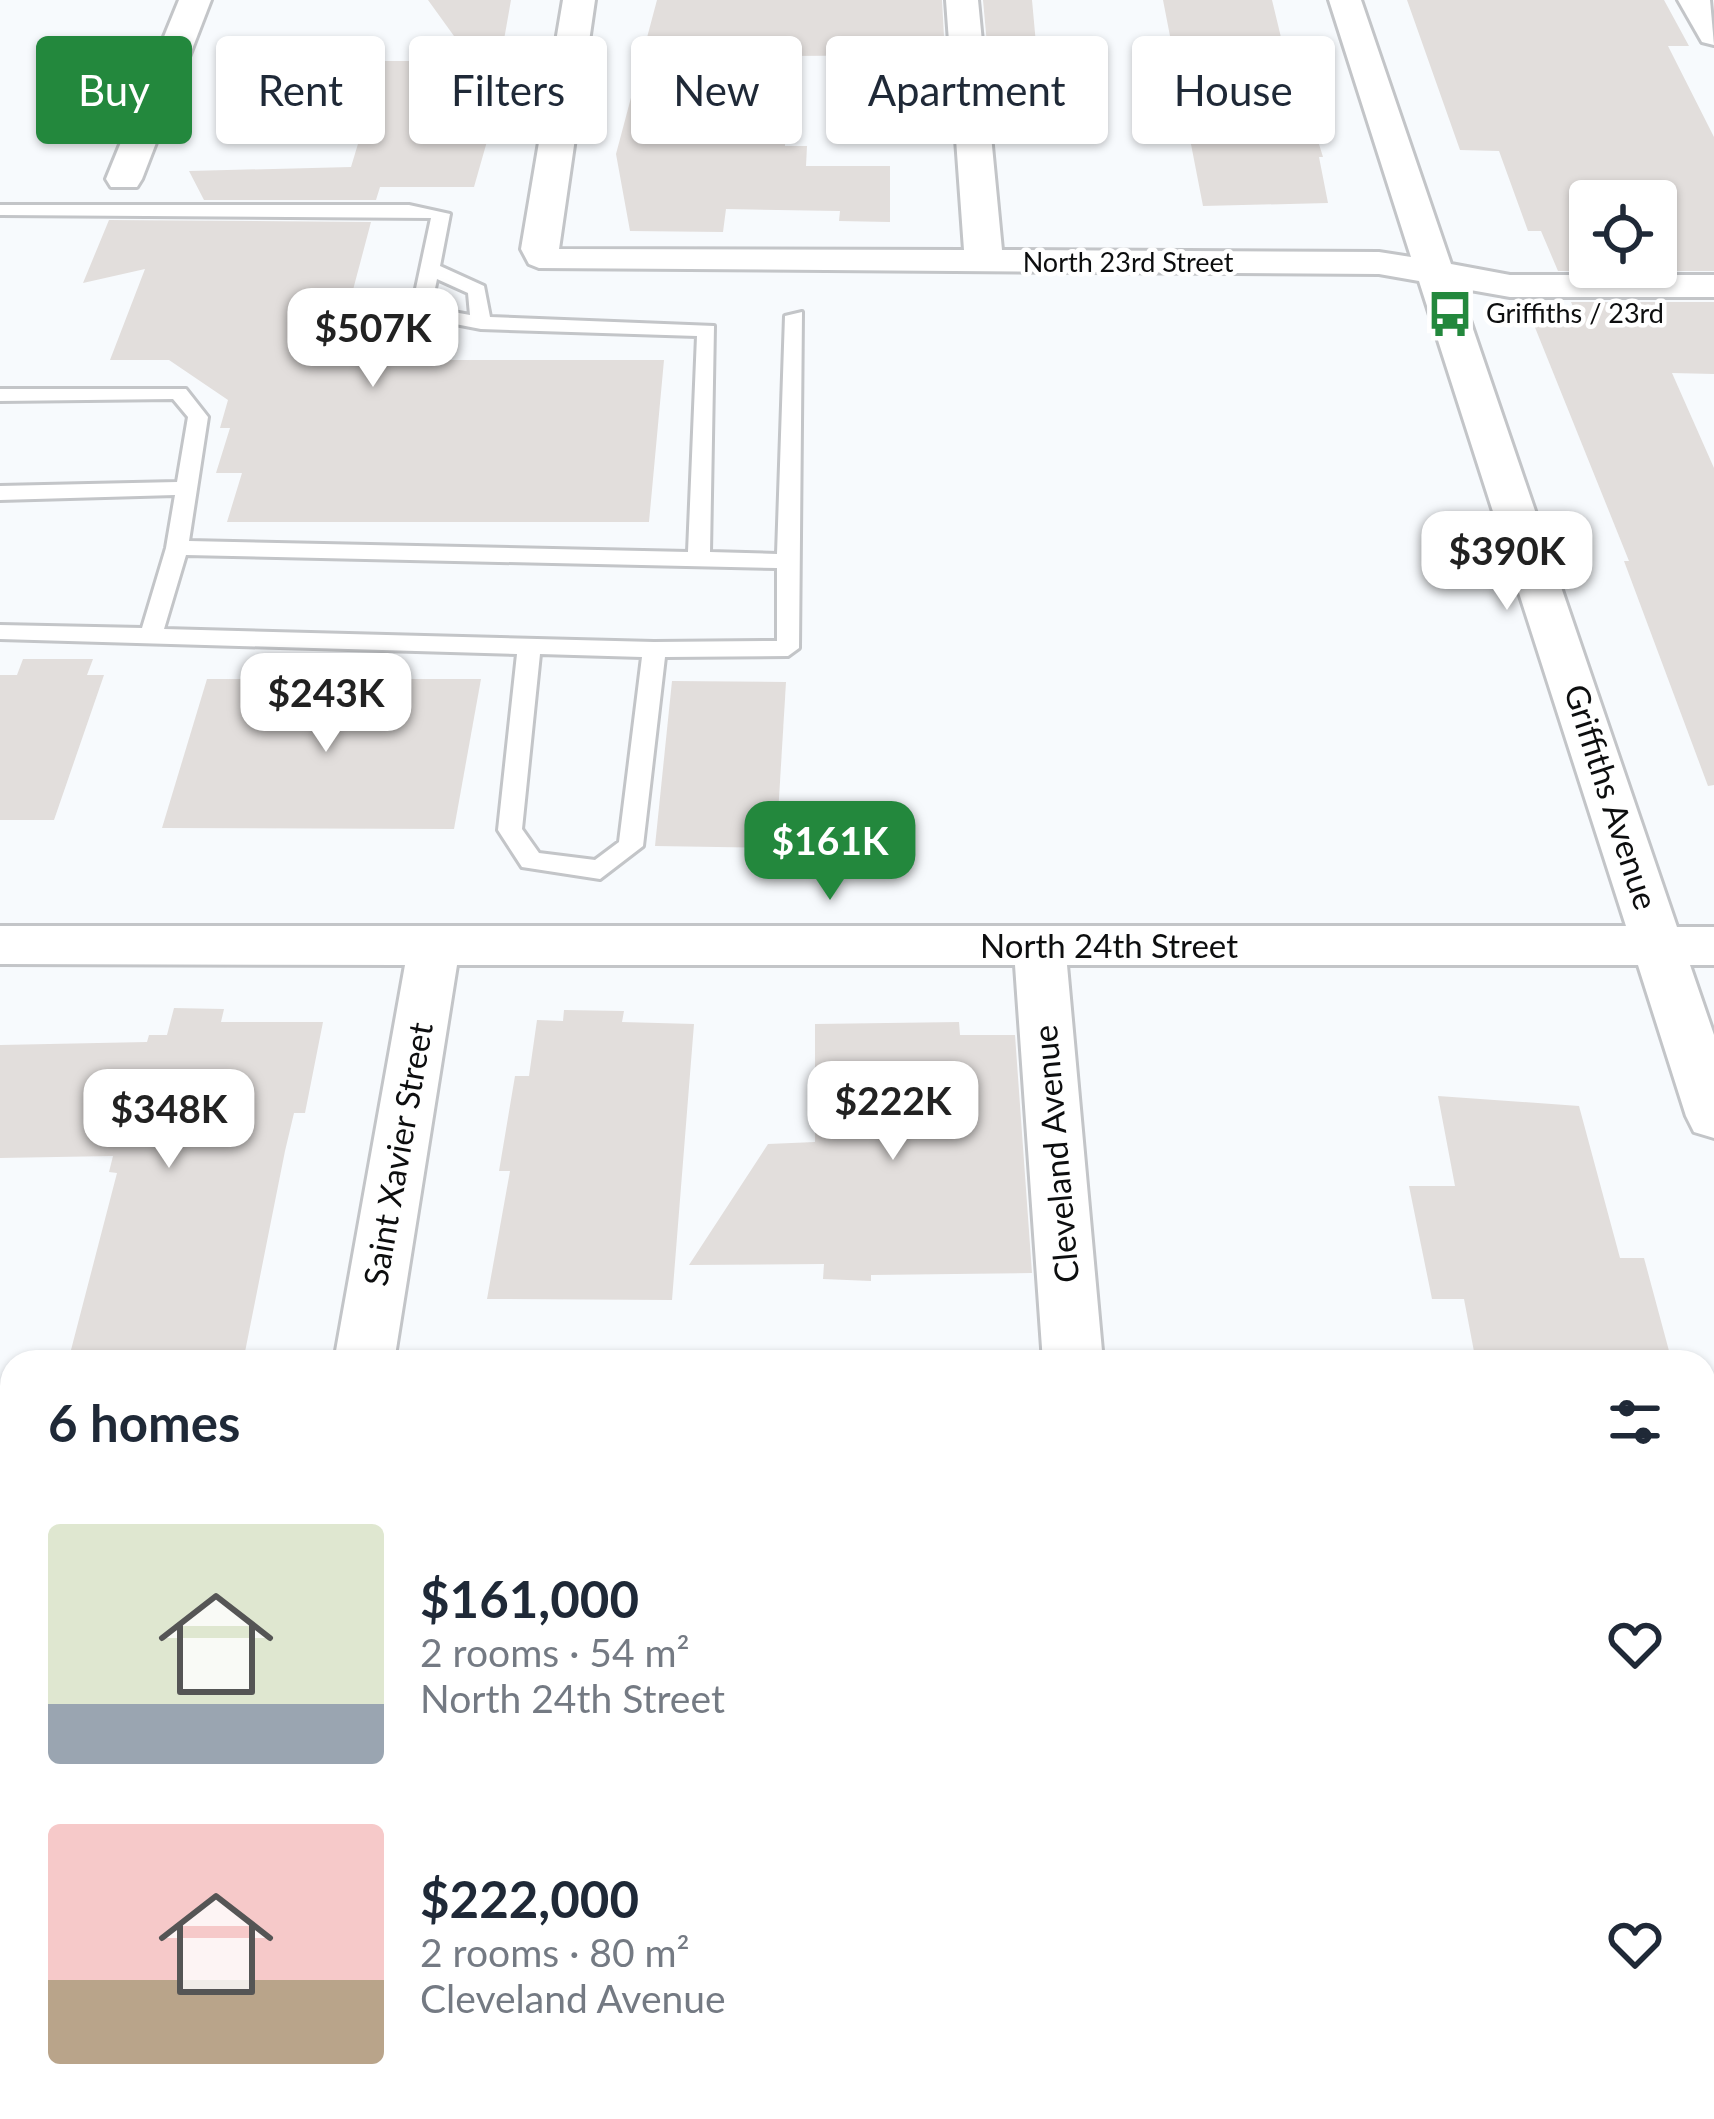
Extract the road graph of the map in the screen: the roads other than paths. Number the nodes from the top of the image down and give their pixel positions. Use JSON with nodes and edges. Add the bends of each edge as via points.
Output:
{"nodes":[{"id":1,"x":195,"y":0,"type":"edge"},
{"id":2,"x":579,"y":0,"type":"edge"},
{"id":3,"x":962,"y":0,"type":"edge"},
{"id":4,"x":1345,"y":0,"type":"edge"},
{"id":5,"x":1694,"y":0,"type":"edge"},
{"id":6,"x":1714,"y":35,"type":"edge"},
{"id":7,"x":124,"y":179,"type":"dead end"},
{"id":8,"x":0,"y":210,"type":"edge"},
{"id":9,"x":984,"y":263,"type":"junction"},
{"id":10,"x":430,"y":269,"type":"junction"},
{"id":11,"x":1439,"y":274,"type":"junction"},
{"id":12,"x":1714,"y":286,"type":"edge"},
{"id":13,"x":795,"y":316,"type":"dead end"},
{"id":14,"x":482,"y":323,"type":"junction"},
{"id":15,"x":0,"y":395,"type":"edge"},
{"id":16,"x":186,"y":488,"type":"junction"},
{"id":17,"x":0,"y":493,"type":"edge"},
{"id":18,"x":177,"y":548,"type":"junction"},
{"id":19,"x":699,"y":558,"type":"junction"},
{"id":20,"x":788,"y":561,"type":"junction"},
{"id":21,"x":0,"y":632,"type":"edge"},
{"id":22,"x":151,"y":635,"type":"junction"},
{"id":23,"x":530,"y":647,"type":"junction"},
{"id":24,"x":654,"y":650,"type":"junction"},
{"id":25,"x":0,"y":946,"type":"edge"},
{"id":26,"x":1039,"y":946,"type":"junction"},
{"id":27,"x":1659,"y":946,"type":"junction"},
{"id":28,"x":1714,"y":946,"type":"edge"},
{"id":29,"x":434,"y":947,"type":"junction"},
{"id":30,"x":1714,"y":1116,"type":"edge"},
{"id":31,"x":366,"y":1350,"type":"edge"},
{"id":32,"x":1072,"y":1350,"type":"edge"}],
"edges":[{"from":1,"to":7,"type":"street"},
{"from":2,"to":9,"type":"street","name":"North 23rd Street","via":[[542,256]]},
{"from":3,"to":9,"type":"street"},
{"from":4,"to":11,"type":"street","name":"Griffiths Avenue"},
{"from":5,"to":6,"type":"street"},
{"from":8,"to":10,"type":"lane","via":[[441,214]]},
{"from":9,"to":11,"type":"street","name":"North 23rd Street","via":[[1379,263]]},
{"from":10,"to":14,"type":"lane","via":[[477,290]]},
{"from":10,"to":14,"type":"lane","via":[[421,312]]},
{"from":11,"to":12,"type":"street","name":"North 23rd Street","via":[[1510,286]]},
{"from":11,"to":27,"type":"street","name":"Griffiths Avenue"},
{"from":13,"to":20,"type":"lane"},
{"from":14,"to":19,"type":"lane","via":[[707,330]]},
{"from":15,"to":16,"type":"lane","via":[[179,392],[198,417]]},
{"from":16,"to":17,"type":"lane"},
{"from":16,"to":18,"type":"lane"},
{"from":18,"to":19,"type":"lane"},
{"from":18,"to":22,"type":"lane"},
{"from":19,"to":20,"type":"lane"},
{"from":20,"to":24,"type":"lane","via":[[788,648]]},
{"from":21,"to":22,"type":"lane"},
{"from":22,"to":23,"type":"lane"},
{"from":23,"to":24,"type":"lane"},
{"from":23,"to":24,"type":"lane","via":[[510,830],[532,861],[600,870],[631,846]]},
{"from":25,"to":29,"type":"street","name":"North 24th Street"},
{"from":26,"to":27,"type":"street","name":"North 24th Street"},
{"from":26,"to":29,"type":"street","name":"North 24th Street"},
{"from":26,"to":32,"type":"street","name":"Cleveland Avenue"},
{"from":27,"to":28,"type":"street","name":"North 24th Street"},
{"from":27,"to":30,"type":"street","name":"Griffiths Avenue"},
{"from":29,"to":31,"type":"street","name":"Saint Xavier Street"}]}
